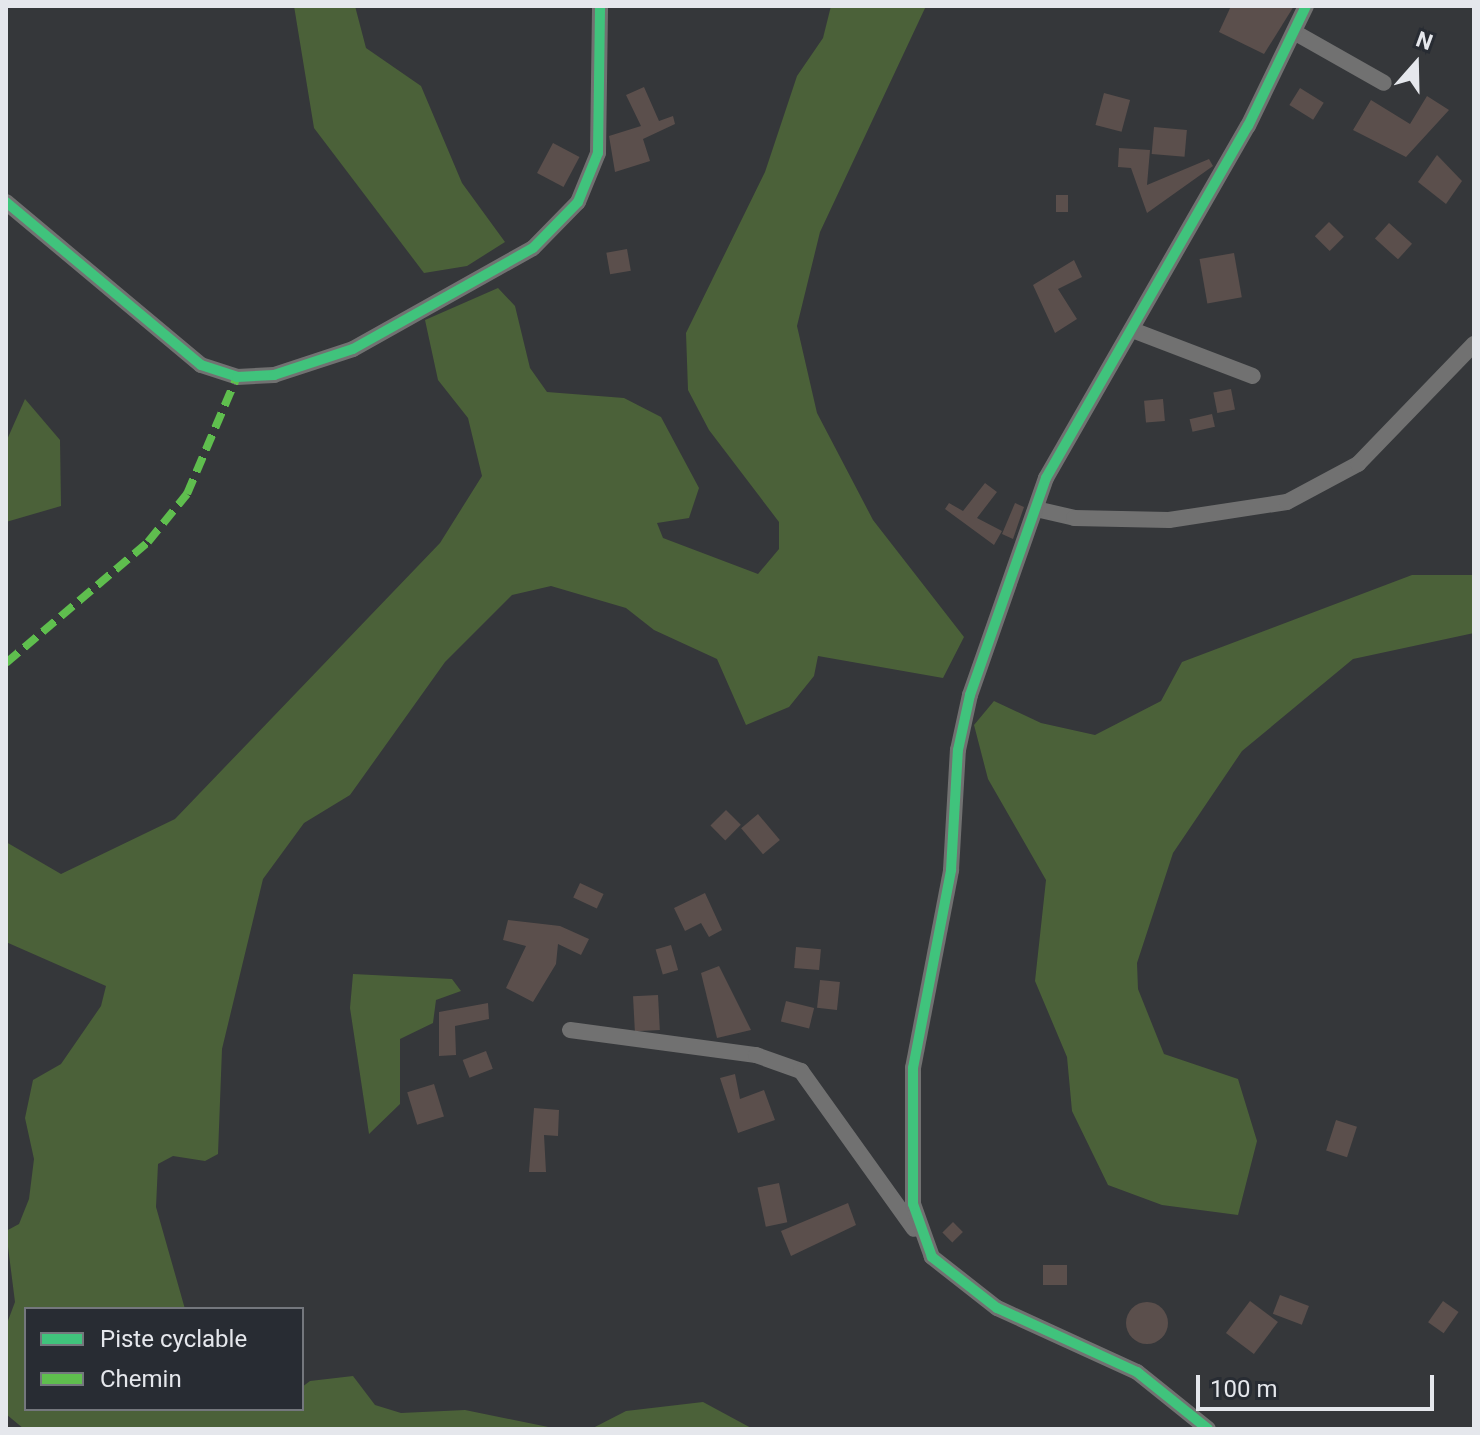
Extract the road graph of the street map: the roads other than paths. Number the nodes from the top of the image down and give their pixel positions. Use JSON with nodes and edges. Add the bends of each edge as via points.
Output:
{"nodes":[{"id":1,"x":600,"y":6,"type":"edge"},
{"id":2,"x":1306,"y":6,"type":"edge"},
{"id":3,"x":1294,"y":32,"type":"junction"},
{"id":4,"x":1384,"y":83,"type":"dead end"},
{"id":5,"x":6,"y":202,"type":"edge"},
{"id":6,"x":1135,"y":331,"type":"junction"},
{"id":7,"x":1474,"y":344,"type":"edge"},
{"id":8,"x":1253,"y":376,"type":"dead end"},
{"id":9,"x":1036,"y":509,"type":"junction"},
{"id":10,"x":570,"y":1030,"type":"dead end"},
{"id":11,"x":918,"y":1236,"type":"junction"},
{"id":12,"x":1208,"y":1429,"type":"edge"}],
"edges":[{"from":1,"to":5,"type":"street","via":[[598,153],[578,202],[533,248],[353,349],[274,375],[237,377],[201,365]]},
{"from":2,"to":3,"type":"street"},
{"from":3,"to":4,"type":"street"},
{"from":3,"to":6,"type":"street"},
{"from":6,"to":8,"type":"street"},
{"from":6,"to":9,"type":"street","via":[[1059,449]]},
{"from":7,"to":9,"type":"street","via":[[1358,464],[1287,502],[1169,520],[1074,518]]},
{"from":9,"to":11,"type":"street","via":[[970,695],[958,750],[951,870],[913,1068],[911,1172]]},
{"from":10,"to":11,"type":"street","via":[[756,1055],[801,1071]]},
{"from":11,"to":12,"type":"street","via":[[966,1287],[1137,1372]]}]}
